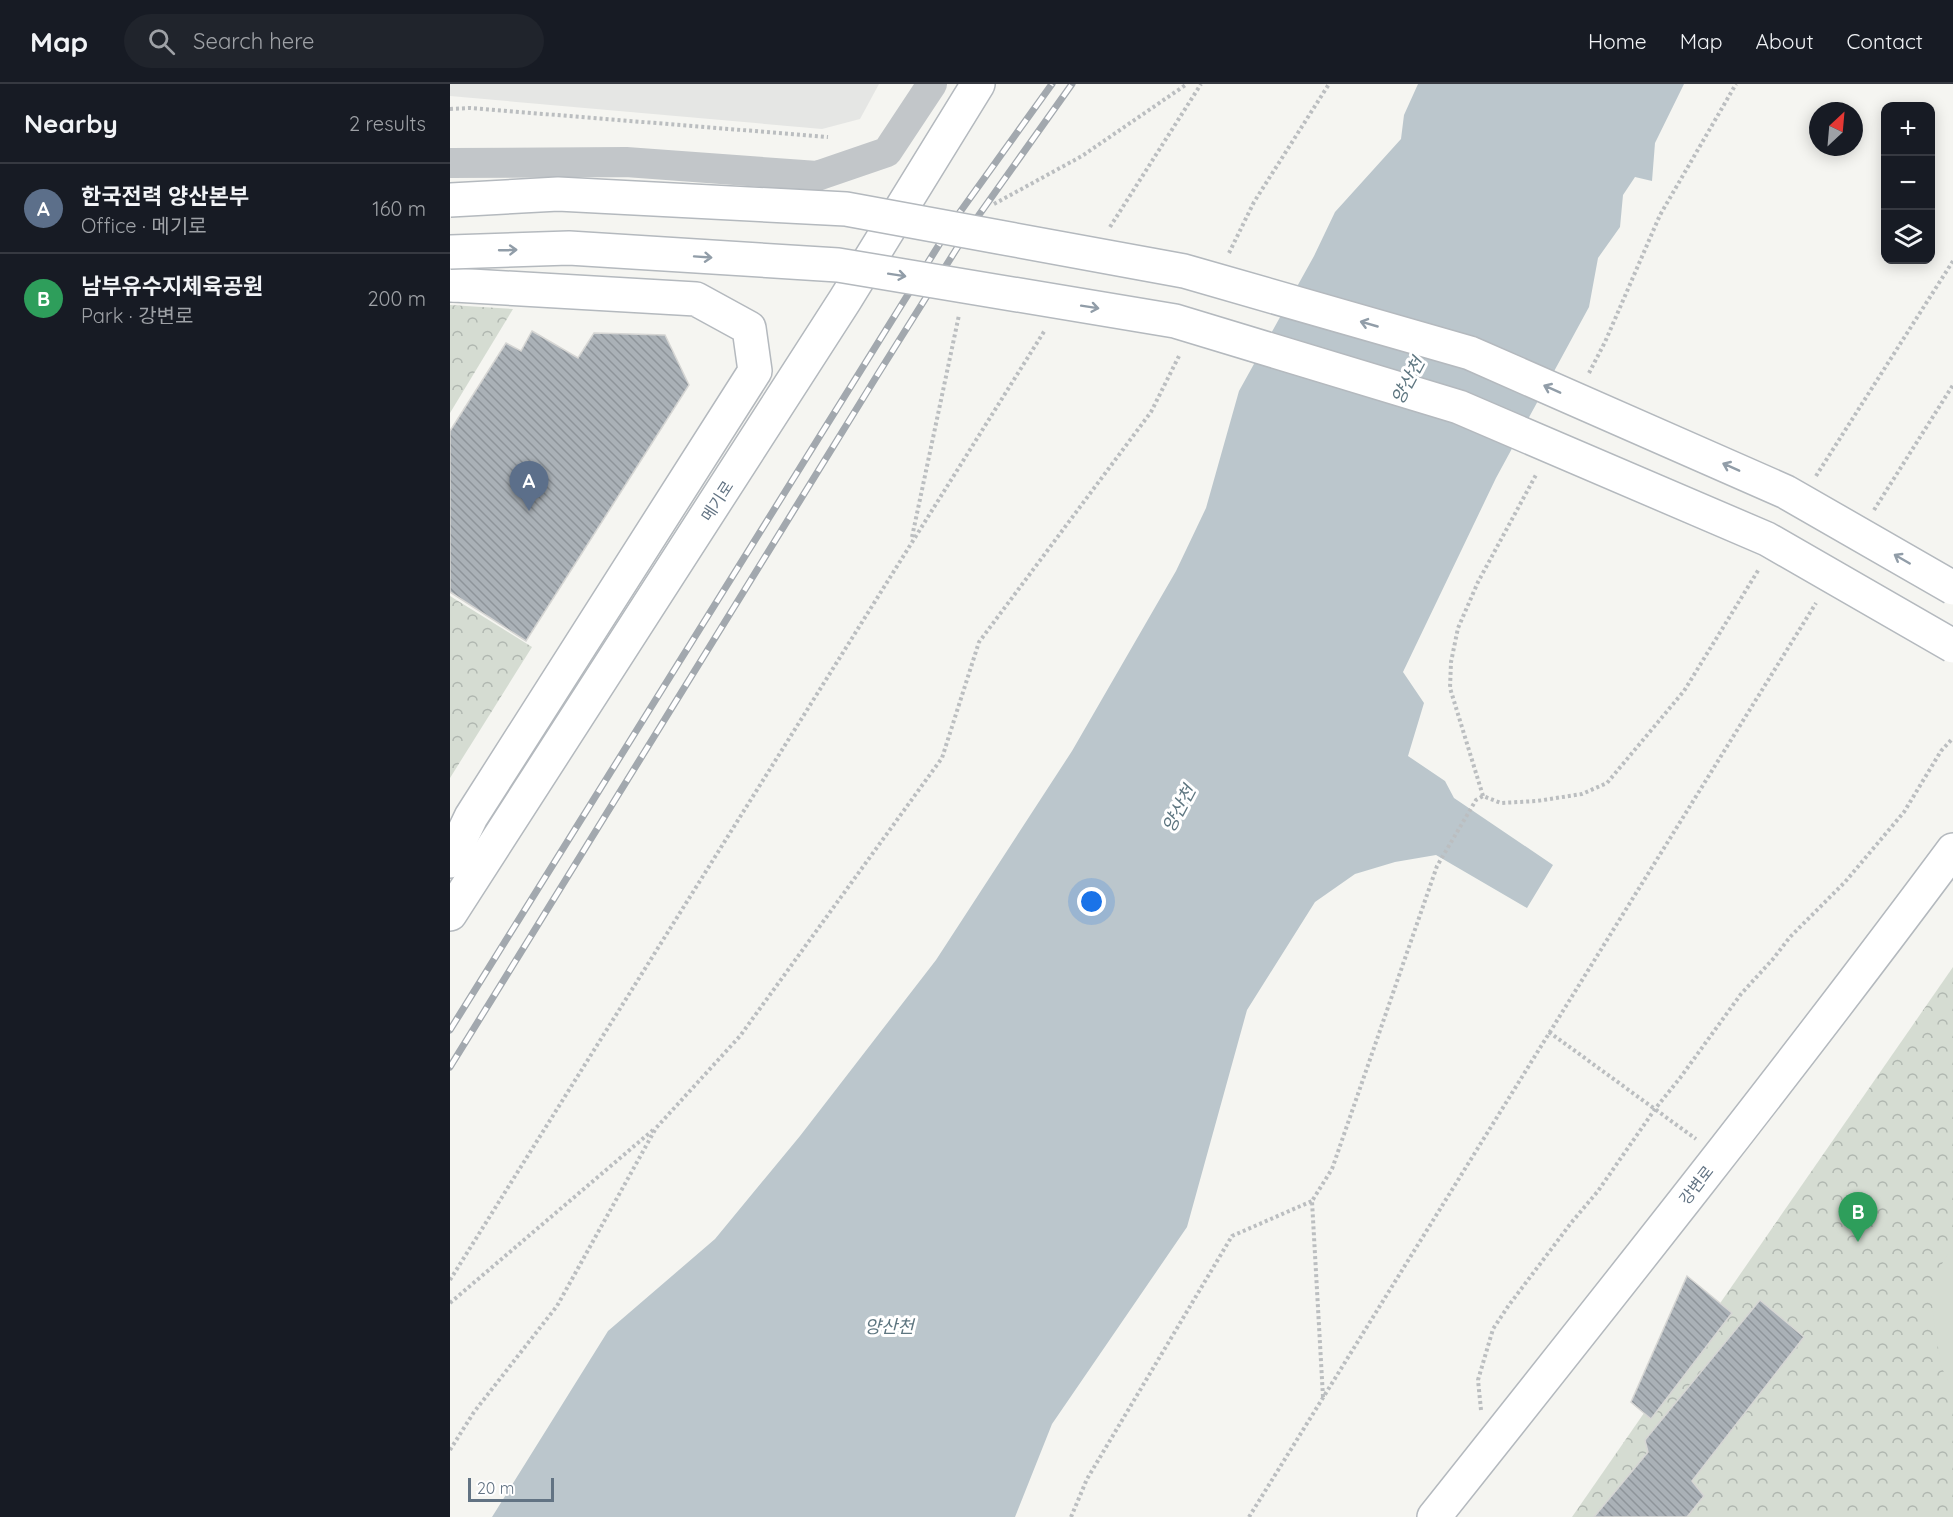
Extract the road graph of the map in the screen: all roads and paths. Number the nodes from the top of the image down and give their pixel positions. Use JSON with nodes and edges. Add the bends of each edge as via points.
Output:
{"nodes":[{"id":1,"x":932,"y":84,"type":"edge"},
{"id":2,"x":978,"y":84,"type":"edge"},
{"id":3,"x":1201,"y":84,"type":"edge"},
{"id":4,"x":1329,"y":84,"type":"edge"},
{"id":5,"x":450,"y":109,"type":"edge"},
{"id":6,"x":828,"y":137,"type":"dead end"},
{"id":7,"x":450,"y":163,"type":"edge"},
{"id":8,"x":450,"y":200,"type":"edge"},
{"id":9,"x":1106,"y":233,"type":"dead end"},
{"id":10,"x":450,"y":252,"type":"edge"},
{"id":11,"x":1228,"y":254,"type":"dead end"},
{"id":12,"x":1953,"y":261,"type":"edge"},
{"id":13,"x":452,"y":285,"type":"edge"},
{"id":14,"x":1050,"y":322,"type":"dead end"},
{"id":15,"x":1182,"y":349,"type":"dead end"},
{"id":16,"x":1811,"y":484,"type":"dead end"},
{"id":17,"x":1763,"y":563,"type":"dead end"},
{"id":18,"x":1953,"y":588,"type":"edge"},
{"id":19,"x":1953,"y":646,"type":"edge"},
{"id":20,"x":1953,"y":738,"type":"edge"},
{"id":21,"x":1702,"y":785,"type":"dead end"},
{"id":22,"x":1953,"y":850,"type":"edge"},
{"id":23,"x":450,"y":861,"type":"edge"},
{"id":24,"x":450,"y":914,"type":"edge"},
{"id":25,"x":1549,"y":1032,"type":"junction"},
{"id":26,"x":1655,"y":1108,"type":"junction"},
{"id":27,"x":656,"y":1128,"type":"junction"},
{"id":28,"x":1699,"y":1142,"type":"dead end"},
{"id":29,"x":1312,"y":1202,"type":"junction"},
{"id":30,"x":450,"y":1280,"type":"edge"},
{"id":31,"x":450,"y":1303,"type":"edge"},
{"id":32,"x":1323,"y":1397,"type":"junction"},
{"id":33,"x":1481,"y":1412,"type":"dead end"},
{"id":34,"x":450,"y":1450,"type":"edge"},
{"id":35,"x":1071,"y":1517,"type":"edge"},
{"id":36,"x":1249,"y":1517,"type":"edge"},
{"id":37,"x":1434,"y":1517,"type":"edge"}],
"edges":[{"from":1,"to":7,"type":"street","via":[[887,152],[817,177],[626,162]]},
{"from":2,"to":24,"type":"main road","name":"메기로","via":[[845,300]]},
{"from":3,"to":9,"type":"path"},
{"from":4,"to":11,"type":"path","via":[[1254,202]]},
{"from":5,"to":6,"type":"path"},
{"from":18,"to":8,"type":"main road","one_way":true,"bridge":true,"via":[[1786,492],[1470,353],[1184,272],[846,209],[558,194]]},
{"from":10,"to":19,"type":"main road","one_way":true,"bridge":true,"via":[[569,248],[838,265],[1174,321],[1459,407],[1767,539]]},
{"from":12,"to":16,"type":"path"},
{"from":13,"to":23,"type":"main road","via":[[696,299],[749,328],[756,371],[471,817]]},
{"from":14,"to":30,"type":"path"},
{"from":15,"to":27,"type":"path","via":[[1151,412],[978,642],[942,758],[740,1036]]},
{"from":17,"to":29,"type":"path","via":[[1684,691],[1607,783],[1582,794],[1537,801],[1501,803],[1483,796],[1476,800],[1437,866],[1332,1169]]},
{"from":20,"to":26,"type":"path","via":[[1904,812],[1741,994]]},
{"from":21,"to":25,"type":"path"},
{"from":22,"to":37,"type":"main road","name":"강변로","via":[[1722,1152]]},
{"from":25,"to":26,"type":"path"},
{"from":25,"to":32,"type":"path"},
{"from":26,"to":28,"type":"path"},
{"from":26,"to":33,"type":"path","via":[[1598,1191],[1493,1329],[1478,1380]]},
{"from":27,"to":31,"type":"path"},
{"from":27,"to":34,"type":"path","via":[[557,1306],[474,1412]]},
{"from":29,"to":32,"type":"path"},
{"from":29,"to":35,"type":"path","via":[[1232,1236],[1087,1479]]},
{"from":32,"to":36,"type":"path"}]}
